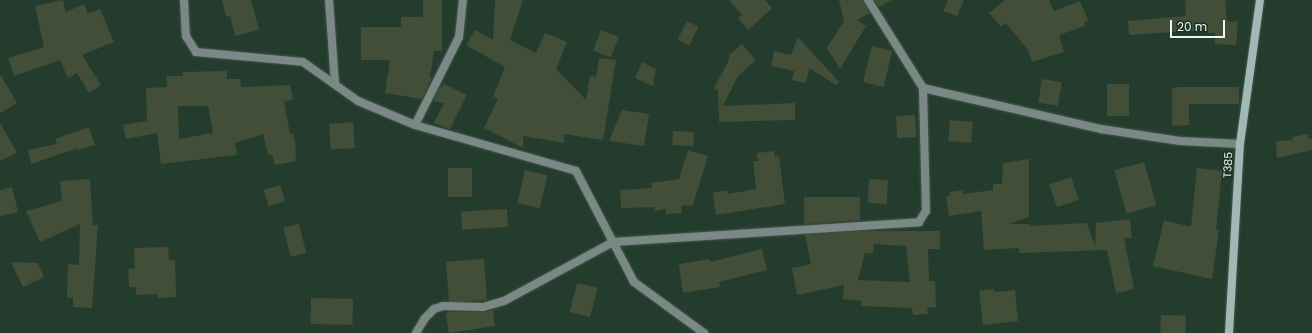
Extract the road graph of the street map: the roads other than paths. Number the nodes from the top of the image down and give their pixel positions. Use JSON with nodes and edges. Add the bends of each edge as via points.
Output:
{"nodes":[{"id":1,"x":184,"y":0,"type":"edge"},
{"id":2,"x":329,"y":0,"type":"edge"},
{"id":3,"x":463,"y":0,"type":"edge"},
{"id":4,"x":868,"y":0,"type":"edge"},
{"id":5,"x":1260,"y":0,"type":"edge"},
{"id":6,"x":335,"y":84,"type":"junction"},
{"id":7,"x":923,"y":88,"type":"junction"},
{"id":8,"x":415,"y":125,"type":"junction"},
{"id":9,"x":1240,"y":144,"type":"junction"},
{"id":10,"x":613,"y":242,"type":"junction"},
{"id":11,"x":416,"y":333,"type":"edge"},
{"id":12,"x":704,"y":333,"type":"edge"},
{"id":13,"x":1229,"y":333,"type":"edge"}],
"edges":[{"from":1,"to":6,"type":"street","via":[[186,36],[196,52],[304,62]]},
{"from":2,"to":6,"type":"street"},
{"from":3,"to":8,"type":"street","via":[[459,37]]},
{"from":4,"to":7,"type":"street"},
{"from":5,"to":9,"type":"street","name":"T385","number":"T385"},
{"from":6,"to":8,"type":"street","via":[[367,106]]},
{"from":7,"to":9,"type":"street","via":[[1101,129],[1180,141]]},
{"from":7,"to":10,"type":"street","via":[[926,211],[920,222]]},
{"from":8,"to":10,"type":"street","via":[[576,170]]},
{"from":9,"to":13,"type":"street","name":"T385","number":"T385"},
{"from":10,"to":11,"type":"street","via":[[504,301],[483,307],[442,306],[434,309]]},
{"from":10,"to":12,"type":"street","via":[[634,282]]}]}
